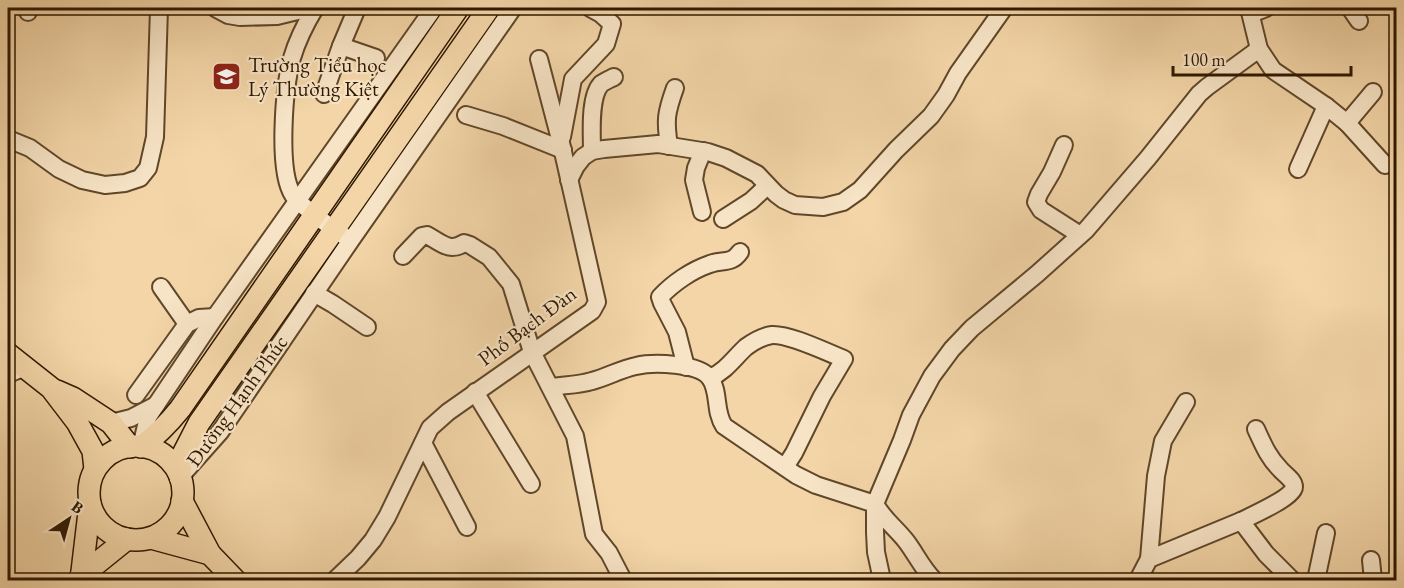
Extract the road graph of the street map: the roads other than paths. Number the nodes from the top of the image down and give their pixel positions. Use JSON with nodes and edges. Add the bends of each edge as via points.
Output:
{"nodes":[{"id":1,"x":159,"y":8,"type":"edge"},
{"id":2,"x":215,"y":8,"type":"edge"},
{"id":3,"x":310,"y":8,"type":"edge"},
{"id":4,"x":315,"y":8,"type":"edge"},
{"id":5,"x":357,"y":8,"type":"edge"},
{"id":6,"x":434,"y":8,"type":"edge"},
{"id":7,"x":458,"y":8,"type":"edge"},
{"id":8,"x":489,"y":8,"type":"edge"},
{"id":9,"x":513,"y":8,"type":"edge"},
{"id":10,"x":590,"y":8,"type":"edge"},
{"id":11,"x":1255,"y":10,"type":"edge"},
{"id":12,"x":998,"y":11,"type":"edge"},
{"id":13,"x":254,"y":12,"type":"edge"},
{"id":14,"x":341,"y":46,"type":"junction"},
{"id":15,"x":1259,"y":49,"type":"junction"},
{"id":16,"x":376,"y":58,"type":"dead end"},
{"id":17,"x":539,"y":59,"type":"dead end"},
{"id":18,"x":614,"y":77,"type":"dead end"},
{"id":19,"x":675,"y":88,"type":"dead end"},
{"id":20,"x":1373,"y":92,"type":"dead end"},
{"id":21,"x":324,"y":94,"type":"dead end"},
{"id":22,"x":1326,"y":106,"type":"junction"},
{"id":23,"x":466,"y":115,"type":"dead end"},
{"id":24,"x":1347,"y":123,"type":"junction"},
{"id":25,"x":8,"y":139,"type":"edge"},
{"id":26,"x":1064,"y":145,"type":"dead end"},
{"id":27,"x":669,"y":146,"type":"junction"},
{"id":28,"x":562,"y":147,"type":"junction"},
{"id":29,"x":703,"y":151,"type":"junction"},
{"id":30,"x":592,"y":152,"type":"junction"},
{"id":31,"x":1385,"y":165,"type":"dead end"},
{"id":32,"x":1298,"y":169,"type":"dead end"},
{"id":33,"x":569,"y":180,"type":"junction"},
{"id":34,"x":767,"y":186,"type":"junction"},
{"id":35,"x":299,"y":201,"type":"junction"},
{"id":36,"x":702,"y":212,"type":"dead end"},
{"id":37,"x":315,"y":215,"type":"junction"},
{"id":38,"x":723,"y":219,"type":"dead end"},
{"id":39,"x":343,"y":235,"type":"junction"},
{"id":40,"x":1080,"y":235,"type":"junction"},
{"id":41,"x":740,"y":252,"type":"dead end"},
{"id":42,"x":403,"y":256,"type":"dead end"},
{"id":43,"x":161,"y":287,"type":"dead end"},
{"id":44,"x":315,"y":293,"type":"junction"},
{"id":45,"x":215,"y":317,"type":"junction"},
{"id":46,"x":187,"y":324,"type":"junction"},
{"id":47,"x":367,"y":327,"type":"dead end"},
{"id":48,"x":532,"y":352,"type":"junction"},
{"id":49,"x":8,"y":354,"type":"edge"},
{"id":50,"x":686,"y":367,"type":"junction"},
{"id":51,"x":16,"y":370,"type":"edge"},
{"id":52,"x":710,"y":378,"type":"junction"},
{"id":53,"x":551,"y":387,"type":"junction"},
{"id":54,"x":51,"y":388,"type":"junction"},
{"id":55,"x":476,"y":392,"type":"junction"},
{"id":56,"x":136,"y":394,"type":"dead end"},
{"id":57,"x":1186,"y":402,"type":"dead end"},
{"id":58,"x":156,"y":405,"type":"junction"},
{"id":59,"x":111,"y":423,"type":"junction"},
{"id":60,"x":1256,"y":429,"type":"dead end"},
{"id":61,"x":138,"y":442,"type":"junction"},
{"id":62,"x":423,"y":443,"type":"junction"},
{"id":63,"x":785,"y":467,"type":"junction"},
{"id":64,"x":95,"y":469,"type":"junction"},
{"id":65,"x":180,"y":477,"type":"junction"},
{"id":66,"x":531,"y":484,"type":"dead end"},
{"id":67,"x":182,"y":501,"type":"junction"},
{"id":68,"x":90,"y":504,"type":"junction"},
{"id":69,"x":875,"y":504,"type":"junction"},
{"id":70,"x":1241,"y":521,"type":"junction"},
{"id":71,"x":467,"y":527,"type":"dead end"},
{"id":72,"x":1326,"y":533,"type":"dead end"},
{"id":73,"x":151,"y":538,"type":"junction"},
{"id":74,"x":127,"y":539,"type":"junction"},
{"id":75,"x":210,"y":554,"type":"junction"},
{"id":76,"x":1149,"y":559,"type":"junction"},
{"id":77,"x":1371,"y":560,"type":"dead end"},
{"id":78,"x":81,"y":578,"type":"edge"},
{"id":79,"x":235,"y":580,"type":"edge"},
{"id":80,"x":335,"y":580,"type":"edge"},
{"id":81,"x":623,"y":580,"type":"edge"},
{"id":82,"x":882,"y":580,"type":"edge"},
{"id":83,"x":934,"y":580,"type":"edge"},
{"id":84,"x":1138,"y":580,"type":"edge"},
{"id":85,"x":1292,"y":580,"type":"edge"},
{"id":86,"x":1317,"y":580,"type":"edge"},
{"id":87,"x":1372,"y":580,"type":"edge"}],
"edges":[{"from":1,"to":25,"type":"street","via":[[155,137],[148,168],[140,178],[105,185],[82,180]]},
{"from":2,"to":13,"type":"street","via":[[228,15]]},
{"from":3,"to":13,"type":"street","via":[[277,16]]},
{"from":4,"to":35,"type":"street","via":[[292,58],[284,102],[286,180]]},
{"from":5,"to":14,"type":"street"},
{"from":6,"to":35,"type":"street"},
{"from":7,"to":37,"type":"main road","name":"Đường Hạnh Phúc"},
{"from":8,"to":39,"type":"main road","name":"Đường Hạnh Phúc"},
{"from":9,"to":39,"type":"street","name":"Đường Hạnh Phúc"},
{"from":10,"to":28,"type":"street","via":[[612,24],[606,44],[573,80]]},
{"from":11,"to":15,"type":"street"},
{"from":12,"to":34,"type":"street","via":[[931,116],[852,197],[833,206],[807,207],[784,200]]},
{"from":14,"to":16,"type":"street"},
{"from":14,"to":21,"type":"street"},
{"from":15,"to":22,"type":"street","via":[[1273,70]]},
{"from":15,"to":40,"type":"street","via":[[1199,94]]},
{"from":17,"to":28,"type":"street","name":"Phố Bạch Đàn"},
{"from":18,"to":30,"type":"street","via":[[601,84],[597,92]]},
{"from":19,"to":27,"type":"street","via":[[666,125]]},
{"from":20,"to":24,"type":"street"},
{"from":22,"to":24,"type":"street"},
{"from":22,"to":32,"type":"street"},
{"from":23,"to":28,"type":"street"},
{"from":24,"to":31,"type":"street"},
{"from":26,"to":40,"type":"street","via":[[1036,202],[1041,210]]},
{"from":27,"to":29,"type":"street"},
{"from":27,"to":30,"type":"street"},
{"from":28,"to":33,"type":"street","name":"Phố Bạch Đàn"},
{"from":29,"to":34,"type":"street","via":[[757,174]]},
{"from":29,"to":36,"type":"street","via":[[694,180]]},
{"from":30,"to":33,"type":"street","via":[[583,157]]},
{"from":33,"to":48,"type":"street","name":"Phố Bạch Đàn","via":[[597,302],[592,311]]},
{"from":34,"to":38,"type":"street"},
{"from":35,"to":37,"type":"street"},
{"from":35,"to":45,"type":"street"},
{"from":37,"to":39,"type":"street"},
{"from":37,"to":61,"type":"main road","name":"Đường Hạnh Phúc","via":[[166,426]]},
{"from":39,"to":44,"type":"street","name":"Đường Hạnh Phúc"},
{"from":39,"to":65,"type":"main road","name":"Đường Hạnh Phúc","via":[[199,423],[181,458]]},
{"from":40,"to":69,"type":"street","via":[[972,328],[942,361],[916,404]]},
{"from":41,"to":50,"type":"street","via":[[732,261],[709,264],[679,279],[660,297],[677,332]]},
{"from":42,"to":48,"type":"street","via":[[427,235],[452,248],[470,244],[489,257],[511,284]]},
{"from":43,"to":46,"type":"street"},
{"from":44,"to":47,"type":"street"},
{"from":44,"to":65,"type":"street","name":"Đường Hạnh Phúc","via":[[219,432]]},
{"from":45,"to":46,"type":"street"},
{"from":45,"to":58,"type":"street"},
{"from":46,"to":56,"type":"street"},
{"from":48,"to":53,"type":"street"},
{"from":48,"to":55,"type":"street","name":"Phố Bạch Đàn"},
{"from":49,"to":51,"type":"main road"},
{"from":50,"to":52,"type":"street"},
{"from":50,"to":53,"type":"street","via":[[636,366],[591,381]]},
{"from":51,"to":54,"type":"main road"},
{"from":52,"to":63,"type":"street","via":[[724,426]]},
{"from":52,"to":63,"type":"street","via":[[752,343],[771,335],[844,359]]},
{"from":53,"to":81,"type":"street","via":[[575,436],[594,534],[609,552]]},
{"from":54,"to":59,"type":"main road"},
{"from":54,"to":64,"type":"main road","via":[[93,451]]},
{"from":55,"to":62,"type":"street","name":"Phố Bạch Đàn","via":[[430,428]]},
{"from":55,"to":66,"type":"street"},
{"from":57,"to":76,"type":"street","via":[[1163,441]]},
{"from":58,"to":59,"type":"street"},
{"from":58,"to":61,"type":"street"},
{"from":59,"to":61,"type":"main road"},
{"from":60,"to":70,"type":"street","via":[[1270,458],[1294,483],[1294,489]]},
{"from":61,"to":64,"type":"main road","via":[[116,450]]},
{"from":61,"to":65,"type":"main road","via":[[165,456]]},
{"from":62,"to":71,"type":"street"},
{"from":62,"to":80,"type":"street","name":"Phố Bạch Đàn","via":[[380,530]]},
{"from":63,"to":69,"type":"street","via":[[816,485]]},
{"from":64,"to":68,"type":"main road","via":[[90,480]]},
{"from":65,"to":67,"type":"main road"},
{"from":67,"to":73,"type":"main road","via":[[171,524]]},
{"from":67,"to":75,"type":"main road"},
{"from":68,"to":74,"type":"main road","via":[[103,527]]},
{"from":68,"to":78,"type":"main road"},
{"from":69,"to":82,"type":"street","via":[[876,552]]},
{"from":69,"to":83,"type":"street"},
{"from":70,"to":76,"type":"street"},
{"from":70,"to":85,"type":"street"},
{"from":72,"to":86,"type":"street"},
{"from":73,"to":74,"type":"main road"},
{"from":73,"to":75,"type":"main road"},
{"from":74,"to":78,"type":"main road"},
{"from":75,"to":79,"type":"main road"},
{"from":76,"to":84,"type":"street"},
{"from":77,"to":87,"type":"street"}]}
